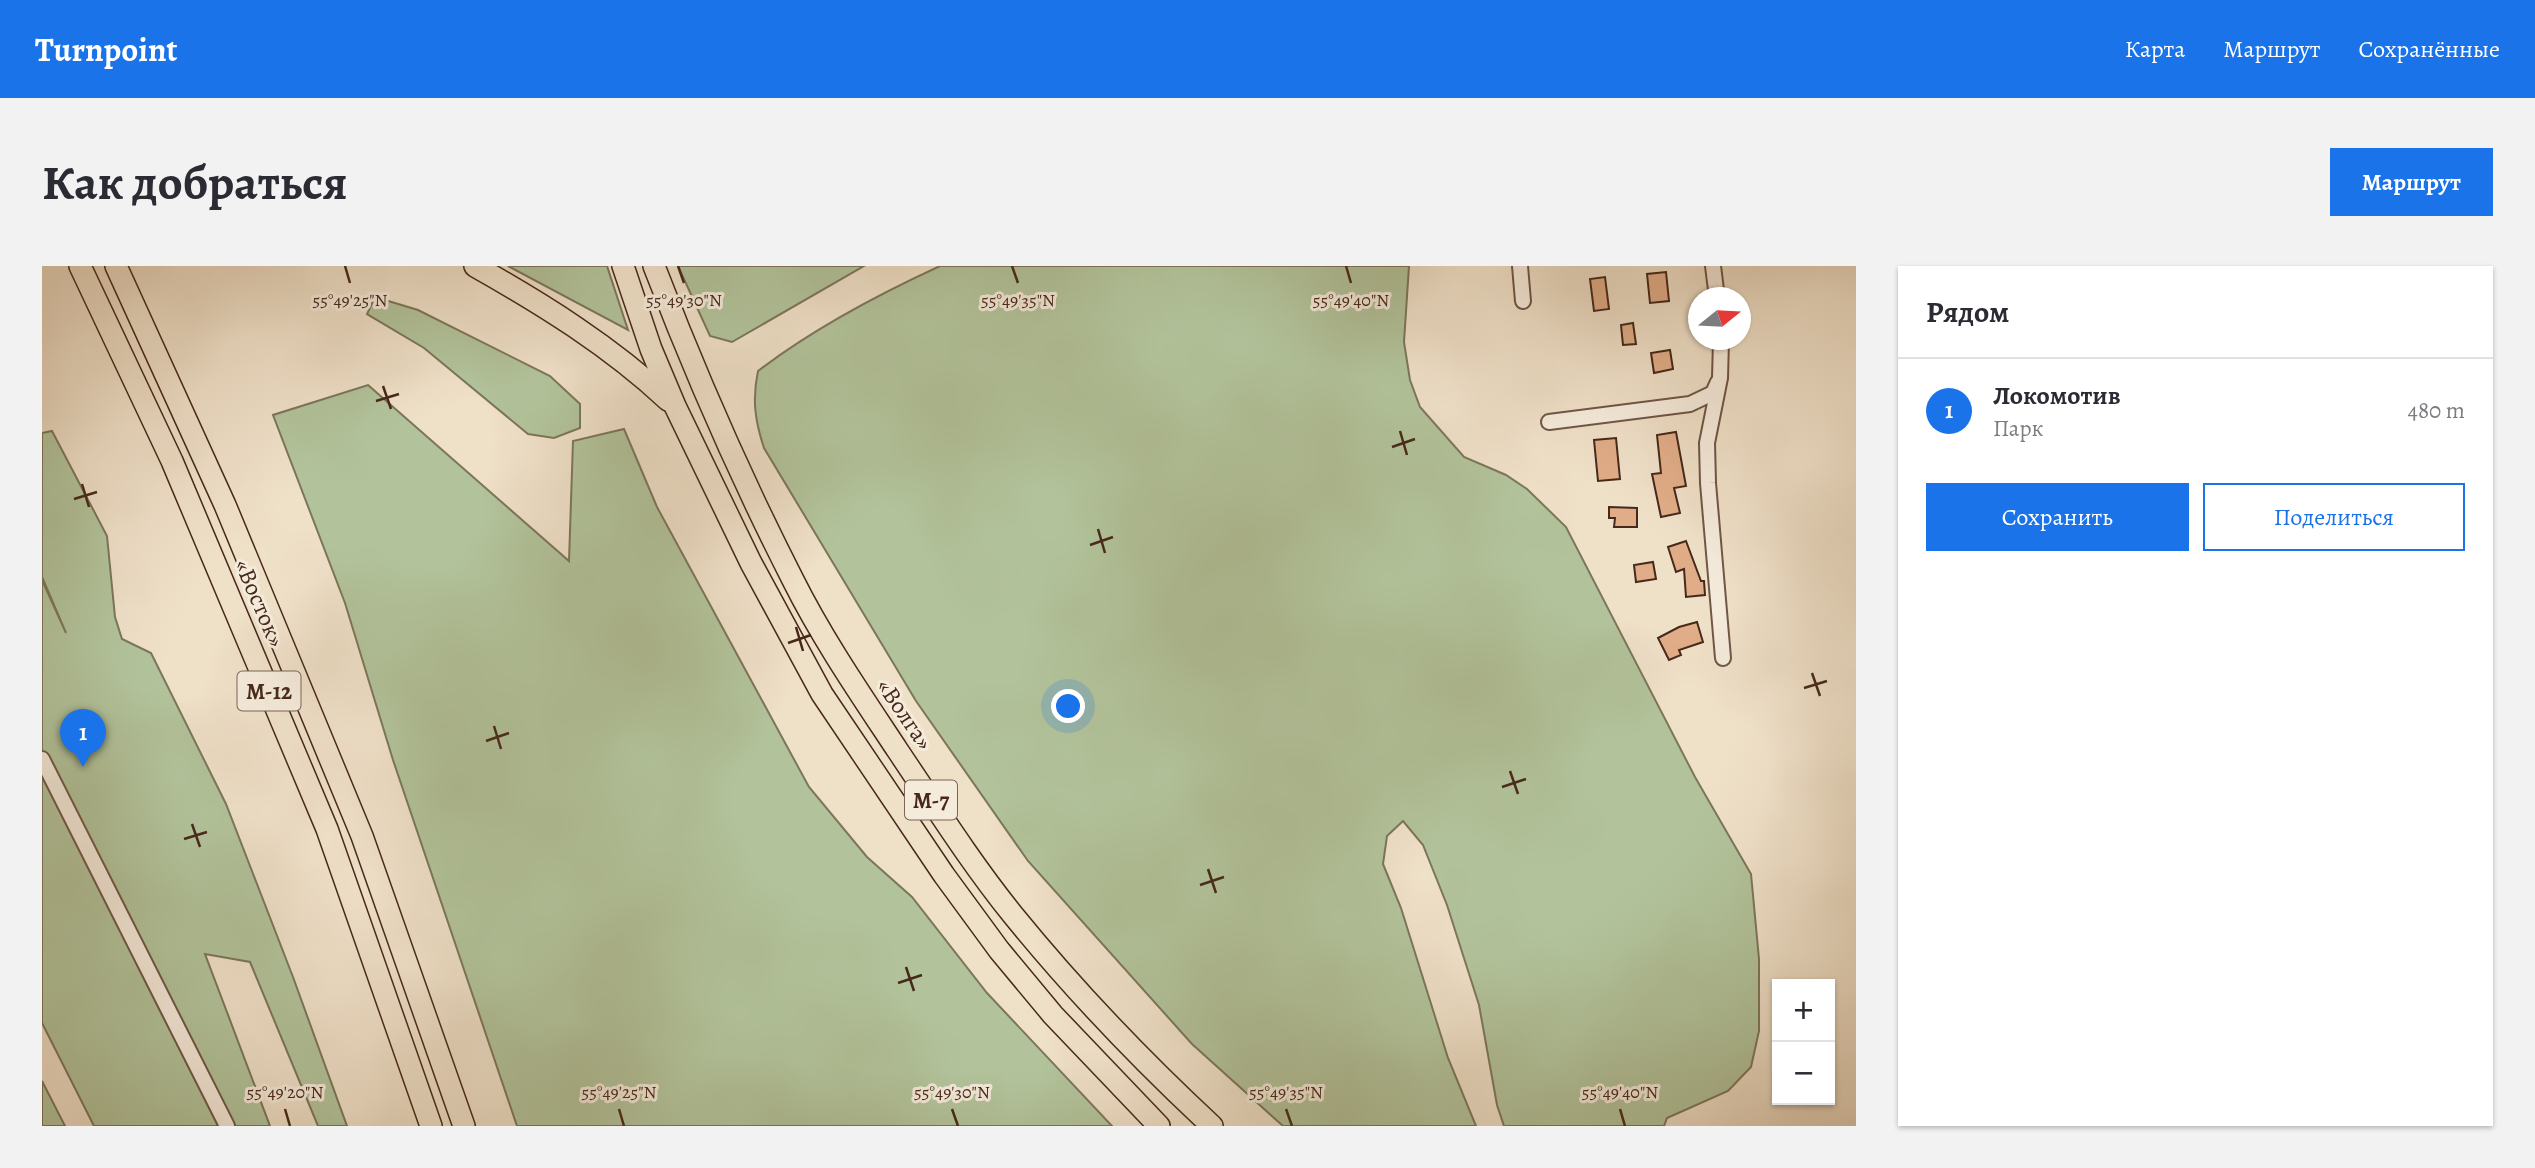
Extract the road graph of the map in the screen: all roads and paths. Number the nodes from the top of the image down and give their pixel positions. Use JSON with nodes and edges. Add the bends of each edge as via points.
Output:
{"nodes":[{"id":1,"x":80,"y":266,"type":"edge"},
{"id":2,"x":116,"y":266,"type":"edge"},
{"id":3,"x":475,"y":266,"type":"edge"},
{"id":4,"x":623,"y":266,"type":"edge"},
{"id":5,"x":654,"y":266,"type":"edge"},
{"id":6,"x":1520,"y":266,"type":"edge"},
{"id":7,"x":1713,"y":266,"type":"edge"},
{"id":8,"x":1716,"y":287,"type":"edge"},
{"id":9,"x":1523,"y":301,"type":"dead end"},
{"id":10,"x":1721,"y":350,"type":"edge"},
{"id":11,"x":1720,"y":378,"type":"junction"},
{"id":12,"x":675,"y":407,"type":"junction"},
{"id":13,"x":1549,"y":422,"type":"dead end"},
{"id":14,"x":1723,"y":658,"type":"dead end"},
{"id":15,"x":42,"y":760,"type":"edge"},
{"id":16,"x":227,"y":1126,"type":"edge"},
{"id":17,"x":431,"y":1126,"type":"edge"},
{"id":18,"x":464,"y":1126,"type":"edge"},
{"id":19,"x":1159,"y":1126,"type":"edge"},
{"id":20,"x":1212,"y":1126,"type":"edge"}],
"edges":[{"from":1,"to":17,"type":"highway","name":"«Восток»","number":"М-12","via":[[172,461],[327,829]]},
{"from":2,"to":18,"type":"highway","name":"«Восток»","number":"М-12","via":[[225,505],[357,823]]},
{"from":3,"to":12,"type":"highway","via":[[590,335]]},
{"from":4,"to":12,"type":"highway","number":"М-7"},
{"from":5,"to":20,"type":"highway","name":"«Волга»","number":"М-7","via":[[740,469],[793,581],[846,674],[1012,913],[1118,1035]]},
{"from":6,"to":9,"type":"street"},
{"from":7,"to":8,"type":"street"},
{"from":10,"to":11,"type":"street"},
{"from":11,"to":13,"type":"street","via":[[1713,393],[1690,404]]},
{"from":11,"to":14,"type":"street","via":[[1707,443]]},
{"from":12,"to":19,"type":"highway","number":"М-7","via":[[782,624],[879,781],[999,950],[1053,1015]]},
{"from":15,"to":16,"type":"street"}]}
